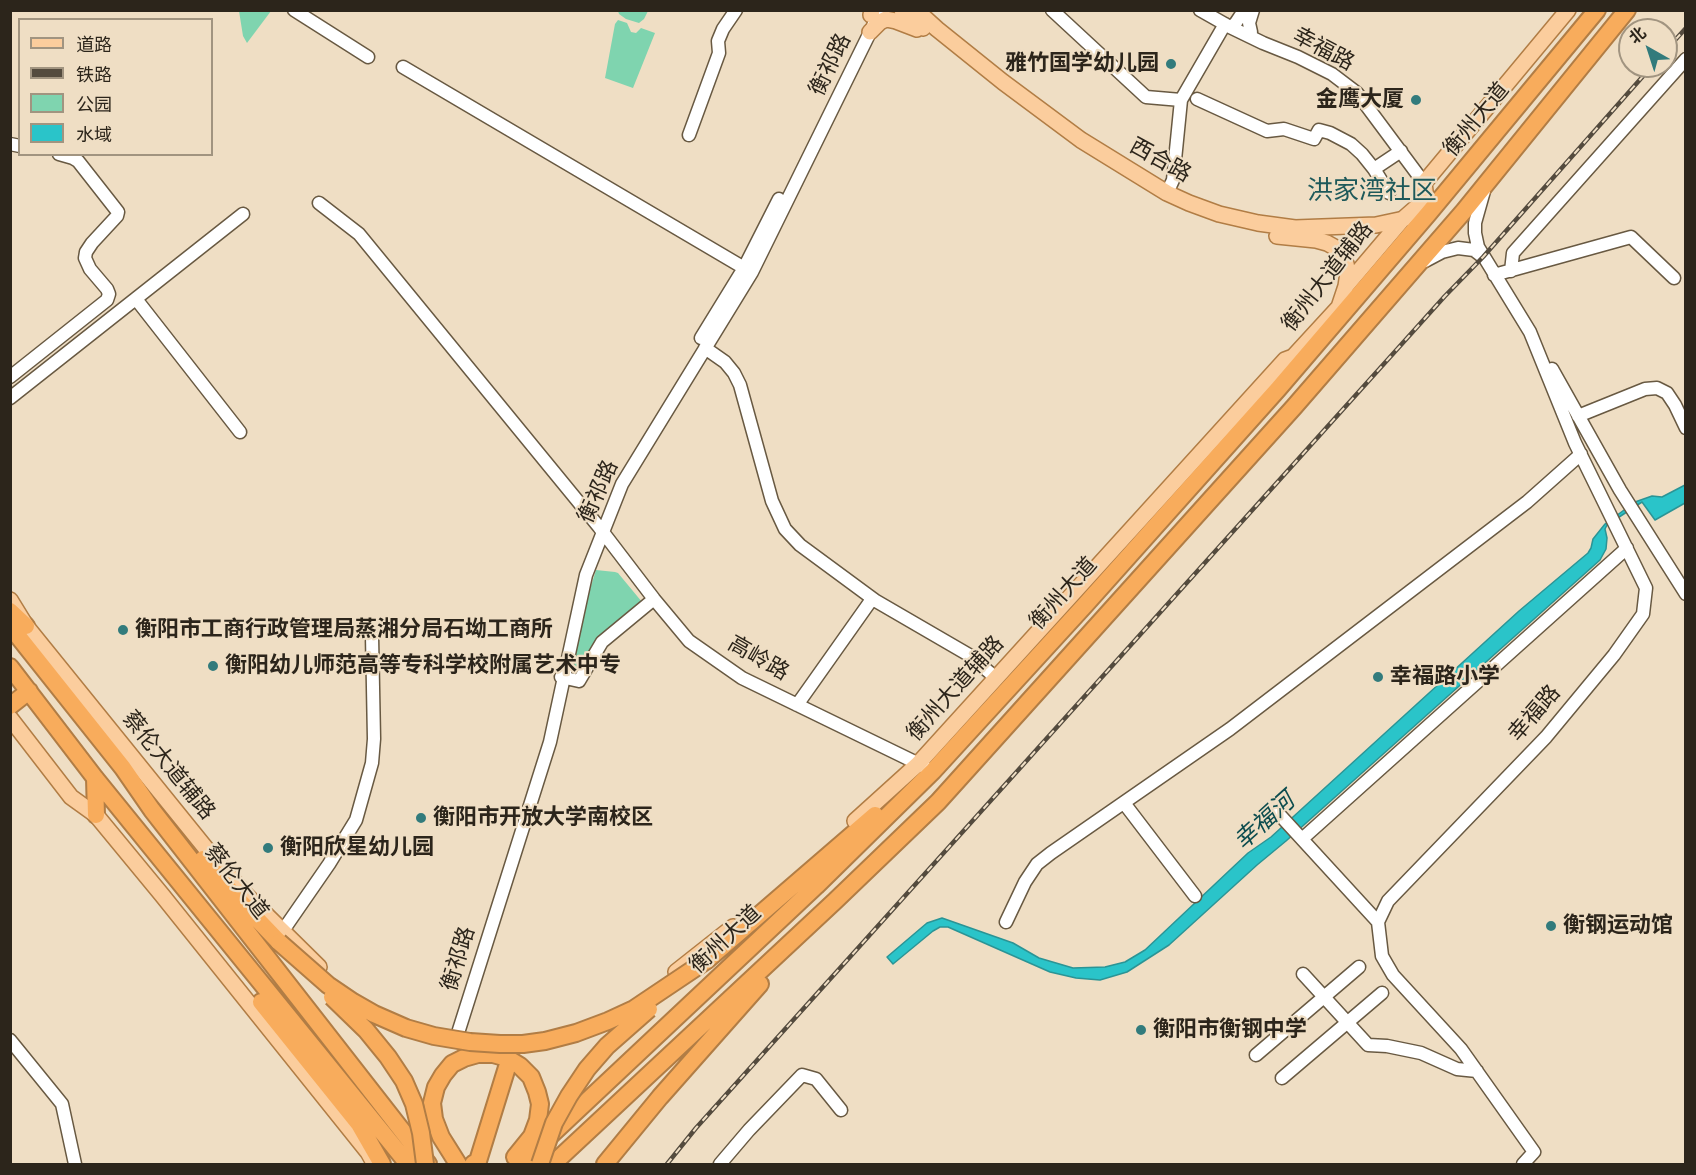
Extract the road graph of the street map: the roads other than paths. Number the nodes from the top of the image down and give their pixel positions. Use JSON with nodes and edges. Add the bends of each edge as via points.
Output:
{"nodes":[{"id":1,"x":294,"y":10,"type":"edge"},
{"id":2,"x":736,"y":10,"type":"edge"},
{"id":3,"x":902,"y":10,"type":"edge"},
{"id":4,"x":916,"y":10,"type":"edge"},
{"id":5,"x":1052,"y":10,"type":"edge"},
{"id":6,"x":1200,"y":10,"type":"edge"},
{"id":7,"x":1246,"y":10,"type":"edge"},
{"id":8,"x":1253,"y":10,"type":"edge"},
{"id":9,"x":1568,"y":10,"type":"edge"},
{"id":10,"x":1597,"y":10,"type":"edge"},
{"id":11,"x":1627,"y":10,"type":"edge"},
{"id":12,"x":1236,"y":11,"type":"edge"},
{"id":13,"x":874,"y":12,"type":"edge"},
{"id":14,"x":1224,"y":20,"type":"edge"},
{"id":15,"x":870,"y":32,"type":"junction"},
{"id":16,"x":1251,"y":33,"type":"junction"},
{"id":17,"x":931,"y":36,"type":"junction"},
{"id":18,"x":368,"y":57,"type":"dead end"},
{"id":19,"x":1686,"y":59,"type":"edge"},
{"id":20,"x":403,"y":67,"type":"dead end"},
{"id":21,"x":1357,"y":90,"type":"junction"},
{"id":22,"x":1197,"y":99,"type":"dead end"},
{"id":23,"x":1181,"y":100,"type":"junction"},
{"id":24,"x":688,"y":135,"type":"dead end"},
{"id":25,"x":1401,"y":151,"type":"junction"},
{"id":26,"x":66,"y":156,"type":"edge"},
{"id":27,"x":1374,"y":169,"type":"junction"},
{"id":28,"x":1435,"y":169,"type":"junction"},
{"id":29,"x":1486,"y":184,"type":"junction"},
{"id":30,"x":1167,"y":193,"type":"junction"},
{"id":31,"x":1389,"y":193,"type":"dead end"},
{"id":32,"x":1426,"y":199,"type":"junction"},
{"id":33,"x":320,"y":203,"type":"dead end"},
{"id":34,"x":243,"y":214,"type":"dead end"},
{"id":35,"x":1402,"y":220,"type":"junction"},
{"id":36,"x":1483,"y":257,"type":"junction"},
{"id":37,"x":1414,"y":268,"type":"junction"},
{"id":38,"x":748,"y":270,"type":"junction"},
{"id":39,"x":1511,"y":271,"type":"junction"},
{"id":40,"x":1494,"y":276,"type":"junction"},
{"id":41,"x":1674,"y":278,"type":"dead end"},
{"id":42,"x":1346,"y":286,"type":"junction"},
{"id":43,"x":136,"y":299,"type":"junction"},
{"id":44,"x":1339,"y":312,"type":"junction"},
{"id":45,"x":1530,"y":332,"type":"junction"},
{"id":46,"x":705,"y":348,"type":"junction"},
{"id":47,"x":10,"y":377,"type":"edge"},
{"id":48,"x":10,"y":398,"type":"edge"},
{"id":49,"x":1578,"y":416,"type":"junction"},
{"id":50,"x":1686,"y":428,"type":"edge"},
{"id":51,"x":240,"y":432,"type":"dead end"},
{"id":52,"x":1581,"y":454,"type":"junction"},
{"id":53,"x":601,"y":530,"type":"junction"},
{"id":54,"x":1627,"y":548,"type":"junction"},
{"id":55,"x":1686,"y":594,"type":"edge"},
{"id":56,"x":654,"y":599,"type":"junction"},
{"id":57,"x":872,"y":599,"type":"junction"},
{"id":58,"x":10,"y":600,"type":"edge"},
{"id":59,"x":10,"y":611,"type":"edge"},
{"id":60,"x":18,"y":626,"type":"edge"},
{"id":61,"x":372,"y":636,"type":"dead end"},
{"id":62,"x":12,"y":672,"type":"edge"},
{"id":63,"x":562,"y":678,"type":"junction"},
{"id":64,"x":996,"y":678,"type":"junction"},
{"id":65,"x":29,"y":691,"type":"junction"},
{"id":66,"x":797,"y":705,"type":"junction"},
{"id":67,"x":10,"y":706,"type":"edge"},
{"id":68,"x":10,"y":718,"type":"edge"},
{"id":69,"x":926,"y":767,"type":"junction"},
{"id":70,"x":123,"y":768,"type":"junction"},
{"id":71,"x":95,"y":778,"type":"junction"},
{"id":72,"x":1124,"y":802,"type":"junction"},
{"id":73,"x":96,"y":815,"type":"junction"},
{"id":74,"x":1280,"y":815,"type":"dead end"},
{"id":75,"x":1300,"y":838,"type":"junction"},
{"id":76,"x":1195,"y":896,"type":"dead end"},
{"id":77,"x":835,"y":901,"type":"junction"},
{"id":78,"x":1006,"y":922,"type":"dead end"},
{"id":79,"x":1378,"y":922,"type":"junction"},
{"id":80,"x":281,"y":937,"type":"junction"},
{"id":81,"x":707,"y":960,"type":"junction"},
{"id":82,"x":1359,"y":967,"type":"dead end"},
{"id":83,"x":1302,"y":974,"type":"dead end"},
{"id":84,"x":1382,"y":993,"type":"dead end"},
{"id":85,"x":1323,"y":997,"type":"junction"},
{"id":86,"x":269,"y":1020,"type":"junction"},
{"id":87,"x":1347,"y":1023,"type":"junction"},
{"id":88,"x":456,"y":1033,"type":"junction"},
{"id":89,"x":11,"y":1037,"type":"edge"},
{"id":90,"x":279,"y":1042,"type":"junction"},
{"id":91,"x":297,"y":1046,"type":"junction"},
{"id":92,"x":512,"y":1050,"type":"junction"},
{"id":93,"x":1256,"y":1055,"type":"dead end"},
{"id":94,"x":1477,"y":1071,"type":"junction"},
{"id":95,"x":1282,"y":1078,"type":"dead end"},
{"id":96,"x":842,"y":1110,"type":"dead end"},
{"id":97,"x":358,"y":1124,"type":"junction"},
{"id":98,"x":421,"y":1162,"type":"edge"},
{"id":99,"x":75,"y":1164,"type":"edge"},
{"id":100,"x":375,"y":1164,"type":"edge"},
{"id":101,"x":382,"y":1164,"type":"edge"},
{"id":102,"x":388,"y":1164,"type":"edge"},
{"id":103,"x":458,"y":1164,"type":"edge"},
{"id":104,"x":473,"y":1164,"type":"edge"},
{"id":105,"x":508,"y":1164,"type":"edge"},
{"id":106,"x":520,"y":1164,"type":"edge"},
{"id":107,"x":540,"y":1164,"type":"edge"},
{"id":108,"x":553,"y":1164,"type":"edge"},
{"id":109,"x":605,"y":1164,"type":"edge"},
{"id":110,"x":720,"y":1164,"type":"edge"},
{"id":111,"x":1523,"y":1164,"type":"edge"}],
"edges":[{"from":1,"to":18,"type":"street"},
{"from":2,"to":24,"type":"street","via":[[718,41],[719,53]]},
{"from":3,"to":17,"type":"main road","name":"西合路"},
{"from":4,"to":30,"type":"main road","name":"西合路","via":[[1040,111]]},
{"from":5,"to":23,"type":"street","via":[[1146,98]]},
{"from":6,"to":14,"type":"street","name":"幸福路"},
{"from":7,"to":14,"type":"street"},
{"from":8,"to":16,"type":"street"},
{"from":9,"to":28,"type":"main road"},
{"from":10,"to":32,"type":"highway","name":"衡州大道"},
{"from":11,"to":29,"type":"highway","name":"衡州大道"},
{"from":12,"to":14,"type":"street"},
{"from":13,"to":15,"type":"street","name":"衡祁路"},
{"from":13,"to":38,"type":"street","name":"衡祁路"},
{"from":14,"to":16,"type":"street","name":"幸福路"},
{"from":14,"to":21,"type":"street","name":"幸福路"},
{"from":14,"to":23,"type":"street"},
{"from":15,"to":17,"type":"main road","via":[[886,20]]},
{"from":15,"to":38,"type":"street","name":"衡祁路"},
{"from":16,"to":21,"type":"street","name":"幸福路","via":[[1334,71]]},
{"from":17,"to":42,"type":"main road","name":"西合路","via":[[1033,117],[1162,201],[1216,223],[1256,233],[1316,240],[1336,248],[1347,264]]},
{"from":19,"to":39,"type":"street","via":[[1513,253]]},
{"from":20,"to":38,"type":"street"},
{"from":21,"to":25,"type":"street","name":"幸福路"},
{"from":21,"to":28,"type":"street","name":"幸福路","via":[[1418,168]]},
{"from":22,"to":27,"type":"street","via":[[1267,131],[1284,129],[1314,140],[1319,130],[1330,132],[1351,144]]},
{"from":23,"to":30,"type":"street","via":[[1173,180]]},
{"from":25,"to":27,"type":"street"},
{"from":25,"to":32,"type":"street","name":"幸福路"},
{"from":26,"to":47,"type":"street","via":[[78,161],[117,208],[117,216],[92,243],[85,258],[109,294],[107,300]]},
{"from":27,"to":31,"type":"street"},
{"from":28,"to":32,"type":"main road"},
{"from":29,"to":36,"type":"street","name":"幸福路","via":[[1475,223]]},
{"from":29,"to":37,"type":"highway","name":"衡州大道"},
{"from":30,"to":35,"type":"main road","name":"西合路","via":[[1220,214],[1295,228],[1376,225]]},
{"from":32,"to":35,"type":"main road","name":"西合路"},
{"from":32,"to":44,"type":"highway","name":"衡州大道"},
{"from":33,"to":53,"type":"street","name":"高岭路","via":[[359,234]]},
{"from":34,"to":43,"type":"street"},
{"from":35,"to":42,"type":"main road","name":"衡州大道辅路"},
{"from":36,"to":37,"type":"street","via":[[1466,248],[1450,249]]},
{"from":36,"to":40,"type":"street","name":"幸福路"},
{"from":37,"to":77,"type":"highway","name":"衡州大道","via":[[1294,407],[938,801]]},
{"from":38,"to":46,"type":"street","name":"衡祁路"},
{"from":38,"to":53,"type":"street","name":"衡祁路","via":[[614,480]]},
{"from":39,"to":40,"type":"street"},
{"from":39,"to":41,"type":"street","via":[[1631,237]]},
{"from":40,"to":45,"type":"street","name":"幸福路"},
{"from":42,"to":44,"type":"main road","name":"衡州大道辅路"},
{"from":43,"to":48,"type":"street"},
{"from":43,"to":51,"type":"street"},
{"from":44,"to":64,"type":"main road","name":"衡州大道辅路","via":[[1286,360]]},
{"from":44,"to":69,"type":"highway","name":"衡州大道","via":[[1278,389],[1086,605]]},
{"from":45,"to":49,"type":"street"},
{"from":45,"to":52,"type":"street","name":"幸福路"},
{"from":46,"to":53,"type":"street","name":"衡祁路","via":[[622,484]]},
{"from":46,"to":57,"type":"street","via":[[726,362],[740,385],[772,501],[785,529],[800,545]]},
{"from":49,"to":50,"type":"street","via":[[1645,389],[1657,388],[1667,393]]},
{"from":49,"to":55,"type":"street"},
{"from":52,"to":54,"type":"street","name":"幸福路"},
{"from":52,"to":72,"type":"street","via":[[1527,502],[1230,729]]},
{"from":53,"to":56,"type":"street","name":"高岭路"},
{"from":53,"to":63,"type":"street","name":"衡祁路","via":[[586,575]]},
{"from":54,"to":75,"type":"street"},
{"from":54,"to":79,"type":"street","name":"幸福路","via":[[1646,588],[1643,614],[1546,737],[1388,901]]},
{"from":56,"to":63,"type":"street","via":[[602,642],[579,681]]},
{"from":56,"to":66,"type":"street","name":"高岭路","via":[[689,641],[742,678]]},
{"from":57,"to":64,"type":"street","via":[[969,655]]},
{"from":57,"to":66,"type":"street"},
{"from":58,"to":60,"type":"main road","name":"蔡伦大道辅路"},
{"from":59,"to":60,"type":"highway","name":"蔡伦大道"},
{"from":60,"to":70,"type":"highway","name":"蔡伦大道"},
{"from":60,"to":80,"type":"main road","name":"蔡伦大道辅路"},
{"from":61,"to":80,"type":"street","via":[[372,763],[356,820]]},
{"from":62,"to":65,"type":"highway","name":"蔡伦大道"},
{"from":63,"to":88,"type":"street","name":"衡祁路","via":[[550,742]]},
{"from":64,"to":69,"type":"main road","name":"衡州大道辅路"},
{"from":65,"to":67,"type":"highway"},
{"from":65,"to":71,"type":"highway","name":"蔡伦大道"},
{"from":66,"to":69,"type":"street","name":"高岭路"},
{"from":68,"to":73,"type":"main road","via":[[71,797]]},
{"from":69,"to":81,"type":"highway"},
{"from":69,"to":92,"type":"main road","name":"衡州大道辅路","via":[[658,986],[592,1020]]},
{"from":69,"to":106,"type":"highway","name":"衡州大道","via":[[816,886]]},
{"from":70,"to":80,"type":"highway","via":[[233,894]]},
{"from":70,"to":98,"type":"highway","name":"蔡伦大道"},
{"from":71,"to":73,"type":"highway"},
{"from":71,"to":86,"type":"highway","via":[[130,832]]},
{"from":71,"to":98,"type":"highway","name":"蔡伦大道"},
{"from":72,"to":76,"type":"street"},
{"from":72,"to":78,"type":"street","via":[[1037,864]]},
{"from":73,"to":86,"type":"main road"},
{"from":74,"to":75,"type":"street"},
{"from":75,"to":79,"type":"street"},
{"from":77,"to":108,"type":"highway","name":"衡州大道"},
{"from":77,"to":109,"type":"highway","via":[[660,1096]]},
{"from":79,"to":94,"type":"street","via":[[1382,956],[1393,975]]},
{"from":80,"to":81,"type":"highway","bridge":true,"via":[[328,985],[374,1014],[434,1036],[500,1044],[545,1041],[608,1021],[634,1009]]},
{"from":80,"to":88,"type":"main road","name":"蔡伦大道辅路","via":[[341,986],[374,1005],[406,1021]]},
{"from":80,"to":98,"type":"highway","bridge":true,"via":[[366,1030],[404,1081],[421,1133]]},
{"from":81,"to":107,"type":"highway","bridge":true,"via":[[607,1046],[587,1069],[554,1123]]},
{"from":82,"to":85,"type":"street"},
{"from":83,"to":85,"type":"street"},
{"from":84,"to":87,"type":"street"},
{"from":85,"to":87,"type":"street"},
{"from":85,"to":93,"type":"street"},
{"from":86,"to":90,"type":"main road"},
{"from":86,"to":91,"type":"highway"},
{"from":87,"to":94,"type":"street","via":[[1368,1045],[1421,1053],[1457,1069]]},
{"from":87,"to":95,"type":"street"},
{"from":88,"to":92,"type":"main road","name":"衡州大道辅路","via":[[487,1037]]},
{"from":89,"to":99,"type":"street","via":[[62,1104]]},
{"from":90,"to":91,"type":"highway"},
{"from":90,"to":100,"type":"main road"},
{"from":91,"to":97,"type":"highway"},
{"from":92,"to":104,"type":"highway","via":[[478,1161]]},
{"from":94,"to":111,"type":"street","via":[[1534,1152]]},
{"from":96,"to":110,"type":"street","via":[[816,1079],[802,1075]]},
{"from":97,"to":101,"type":"highway"},
{"from":97,"to":102,"type":"highway"},
{"from":103,"to":105,"type":"highway","via":[[441,1137],[432,1103],[442,1075],[452,1064],[478,1054],[493,1054],[520,1066],[531,1077],[537,1092],[540,1104],[532,1137]]}]}
